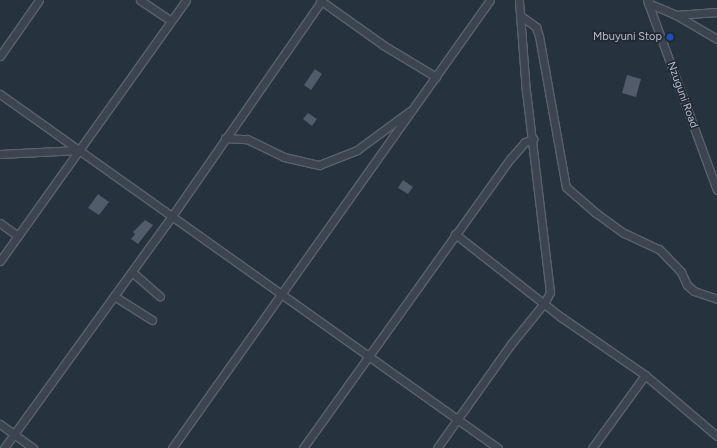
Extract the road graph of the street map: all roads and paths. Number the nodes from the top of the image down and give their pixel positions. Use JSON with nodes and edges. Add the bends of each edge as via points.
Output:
{"nodes":[{"id":1,"x":39,"y":0,"type":"edge"},
{"id":2,"x":140,"y":0,"type":"edge"},
{"id":3,"x":186,"y":0,"type":"edge"},
{"id":4,"x":321,"y":0,"type":"edge"},
{"id":5,"x":490,"y":0,"type":"edge"},
{"id":6,"x":519,"y":0,"type":"edge"},
{"id":7,"x":648,"y":1,"type":"edge"},
{"id":8,"x":717,"y":12,"type":"edge"},
{"id":9,"x":676,"y":14,"type":"junction"},
{"id":10,"x":521,"y":16,"type":"junction"},
{"id":11,"x":171,"y":21,"type":"junction"},
{"id":12,"x":717,"y":40,"type":"edge"},
{"id":13,"x":0,"y":56,"type":"edge"},
{"id":14,"x":436,"y":77,"type":"junction"},
{"id":15,"x":0,"y":94,"type":"edge"},
{"id":16,"x":413,"y":109,"type":"junction"},
{"id":17,"x":225,"y":138,"type":"junction"},
{"id":18,"x":533,"y":139,"type":"junction"},
{"id":19,"x":79,"y":150,"type":"junction"},
{"id":20,"x":0,"y":154,"type":"edge"},
{"id":21,"x":717,"y":190,"type":"edge"},
{"id":22,"x":172,"y":216,"type":"junction"},
{"id":23,"x":0,"y":223,"type":"edge"},
{"id":24,"x":455,"y":234,"type":"junction"},
{"id":25,"x":18,"y":236,"type":"junction"},
{"id":26,"x":0,"y":261,"type":"edge"},
{"id":27,"x":132,"y":272,"type":"junction"},
{"id":28,"x":281,"y":294,"type":"junction"},
{"id":29,"x":114,"y":296,"type":"junction"},
{"id":30,"x":160,"y":296,"type":"dead end"},
{"id":31,"x":717,"y":299,"type":"edge"},
{"id":32,"x":545,"y":302,"type":"junction"},
{"id":33,"x":152,"y":320,"type":"dead end"},
{"id":34,"x":368,"y":356,"type":"junction"},
{"id":35,"x":644,"y":375,"type":"junction"},
{"id":36,"x":459,"y":419,"type":"junction"},
{"id":37,"x":0,"y":424,"type":"edge"},
{"id":38,"x":14,"y":435,"type":"junction"},
{"id":39,"x":717,"y":436,"type":"edge"},
{"id":40,"x":4,"y":447,"type":"edge"},
{"id":41,"x":33,"y":448,"type":"edge"},
{"id":42,"x":172,"y":448,"type":"edge"},
{"id":43,"x":303,"y":448,"type":"edge"},
{"id":44,"x":437,"y":448,"type":"edge"},
{"id":45,"x":498,"y":448,"type":"edge"},
{"id":46,"x":592,"y":448,"type":"edge"}],
"edges":[{"from":1,"to":13,"type":"street"},
{"from":2,"to":11,"type":"street"},
{"from":3,"to":11,"type":"street"},
{"from":4,"to":14,"type":"street","via":[[383,45]]},
{"from":4,"to":17,"type":"street"},
{"from":5,"to":14,"type":"street"},
{"from":6,"to":10,"type":"street"},
{"from":7,"to":9,"type":"street"},
{"from":7,"to":21,"type":"street","name":"Nzuguni Road"},
{"from":8,"to":9,"type":"street"},
{"from":9,"to":12,"type":"street"},
{"from":10,"to":18,"type":"street","via":[[526,92]]},
{"from":10,"to":31,"type":"street","via":[[536,27],[540,36],[566,187],[624,233],[659,249],[681,272],[694,291]]},
{"from":11,"to":19,"type":"street"},
{"from":14,"to":16,"type":"street"},
{"from":15,"to":19,"type":"street"},
{"from":16,"to":17,"type":"street","via":[[357,150],[319,164],[284,157],[247,139]]},
{"from":16,"to":28,"type":"street"},
{"from":17,"to":22,"type":"street"},
{"from":18,"to":24,"type":"street","via":[[525,142],[510,158]]},
{"from":18,"to":32,"type":"street","via":[[550,287]]},
{"from":19,"to":20,"type":"street"},
{"from":19,"to":22,"type":"street"},
{"from":19,"to":25,"type":"street"},
{"from":22,"to":27,"type":"street"},
{"from":22,"to":28,"type":"street"},
{"from":23,"to":25,"type":"street"},
{"from":24,"to":32,"type":"street"},
{"from":24,"to":34,"type":"street"},
{"from":25,"to":26,"type":"street"},
{"from":27,"to":29,"type":"street"},
{"from":27,"to":30,"type":"street"},
{"from":28,"to":34,"type":"street"},
{"from":28,"to":42,"type":"street"},
{"from":29,"to":33,"type":"street"},
{"from":29,"to":38,"type":"street"},
{"from":32,"to":35,"type":"street","via":[[561,317]]},
{"from":32,"to":36,"type":"street","via":[[511,344]]},
{"from":34,"to":36,"type":"street"},
{"from":34,"to":43,"type":"street"},
{"from":35,"to":39,"type":"street"},
{"from":35,"to":46,"type":"street"},
{"from":36,"to":44,"type":"street"},
{"from":36,"to":45,"type":"street"},
{"from":37,"to":38,"type":"street"},
{"from":38,"to":40,"type":"street"},
{"from":38,"to":41,"type":"street"}]}
